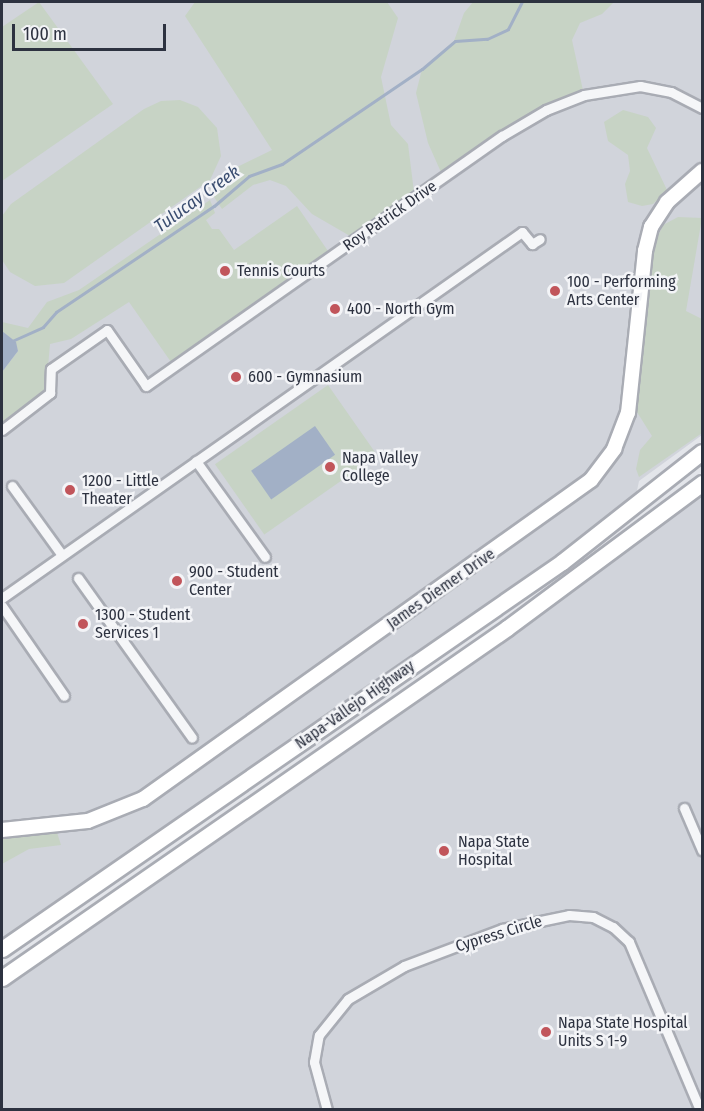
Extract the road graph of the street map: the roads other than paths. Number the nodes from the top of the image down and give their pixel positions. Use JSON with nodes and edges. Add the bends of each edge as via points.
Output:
{"nodes":[{"id":1,"x":690,"y":101,"type":"junction"},
{"id":2,"x":702,"y":108,"type":"edge"},
{"id":3,"x":702,"y":116,"type":"edge"},
{"id":4,"x":702,"y":171,"type":"edge"},
{"id":5,"x":696,"y":179,"type":"edge"},
{"id":6,"x":540,"y":239,"type":"dead end"},
{"id":7,"x":2,"y":430,"type":"edge"},
{"id":8,"x":702,"y":452,"type":"edge"},
{"id":9,"x":196,"y":461,"type":"junction"},
{"id":10,"x":702,"y":483,"type":"edge"},
{"id":11,"x":12,"y":486,"type":"dead end"},
{"id":12,"x":62,"y":555,"type":"junction"},
{"id":13,"x":265,"y":557,"type":"dead end"},
{"id":14,"x":78,"y":578,"type":"dead end"},
{"id":15,"x":2,"y":598,"type":"edge"},
{"id":16,"x":2,"y":606,"type":"edge"},
{"id":17,"x":64,"y":696,"type":"dead end"},
{"id":18,"x":192,"y":738,"type":"dead end"},
{"id":19,"x":684,"y":808,"type":"dead end"},
{"id":20,"x":2,"y":830,"type":"edge"},
{"id":21,"x":702,"y":850,"type":"edge"},
{"id":22,"x":2,"y":949,"type":"edge"},
{"id":23,"x":2,"y":978,"type":"edge"},
{"id":24,"x":327,"y":1110,"type":"edge"},
{"id":25,"x":700,"y":1110,"type":"edge"}],
"edges":[{"from":1,"to":2,"type":"street","name":"Roy Patrick Drive"},
{"from":1,"to":3,"type":"street","name":"Roy Patrick Drive"},
{"from":1,"to":7,"type":"street","name":"Roy Patrick Drive","via":[[661,89],[628,87],[585,95],[546,110],[502,136],[146,386],[107,330],[51,369],[50,393]]},
{"from":4,"to":5,"type":"street","name":"James Diemer Drive"},
{"from":5,"to":20,"type":"street","name":"James Diemer Drive","via":[[667,202],[649,234],[627,413],[614,449],[591,480],[143,799],[88,821]]},
{"from":6,"to":9,"type":"street","via":[[532,244],[522,232]]},
{"from":8,"to":22,"type":"main road","name":"Napa-Vallejo Highway","via":[[562,562]]},
{"from":9,"to":12,"type":"street"},
{"from":9,"to":13,"type":"street"},
{"from":10,"to":23,"type":"main road","name":"Napa-Vallejo Highway","via":[[507,628]]},
{"from":11,"to":12,"type":"street"},
{"from":12,"to":15,"type":"street"},
{"from":14,"to":18,"type":"street"},
{"from":16,"to":17,"type":"street"},
{"from":19,"to":21,"type":"street"},
{"from":24,"to":25,"type":"street","name":"Cypress Circle","via":[[314,1062],[320,1035],[348,999],[404,966],[502,929],[569,915],[593,916],[629,942]]}]}
